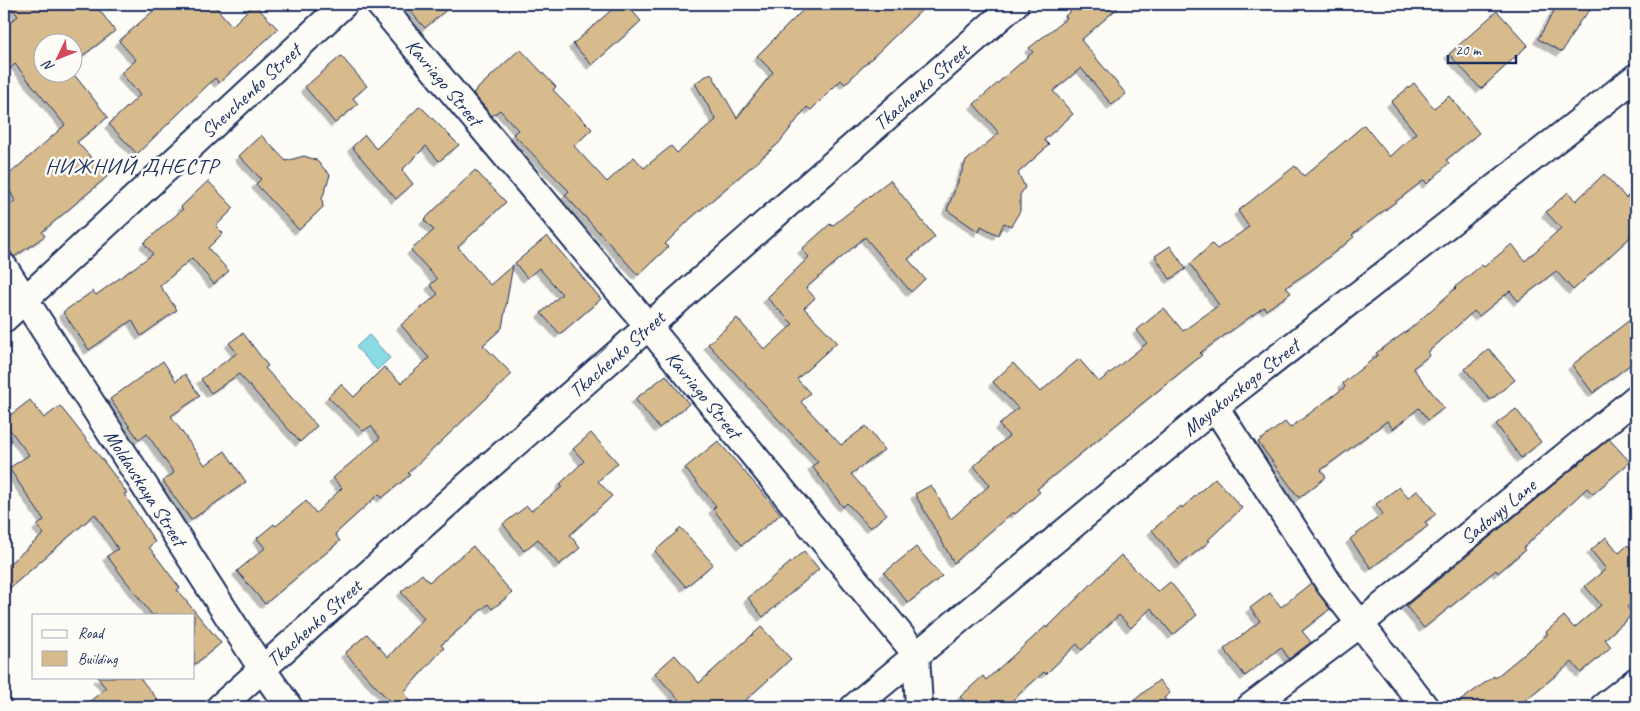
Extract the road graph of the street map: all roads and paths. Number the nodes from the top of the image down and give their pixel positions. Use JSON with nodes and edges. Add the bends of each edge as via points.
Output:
{"nodes":[{"id":1,"x":344,"y":4,"type":"edge"},
{"id":2,"x":379,"y":4,"type":"edge"},
{"id":3,"x":1015,"y":4,"type":"edge"},
{"id":4,"x":1636,"y":77,"type":"edge"},
{"id":5,"x":4,"y":266,"type":"edge"},
{"id":6,"x":25,"y":299,"type":"junction"},
{"id":7,"x":4,"y":319,"type":"edge"},
{"id":8,"x":648,"y":326,"type":"junction"},
{"id":9,"x":1636,"y":398,"type":"edge"},
{"id":10,"x":1216,"y":407,"type":"junction"},
{"id":11,"x":1360,"y":624,"type":"junction"},
{"id":12,"x":916,"y":654,"type":"junction"},
{"id":13,"x":262,"y":669,"type":"junction"},
{"id":14,"x":1636,"y":681,"type":"edge"},
{"id":15,"x":220,"y":707,"type":"edge"},
{"id":16,"x":289,"y":707,"type":"edge"},
{"id":17,"x":854,"y":707,"type":"edge"},
{"id":18,"x":919,"y":707,"type":"edge"},
{"id":19,"x":1250,"y":707,"type":"edge"},
{"id":20,"x":1425,"y":707,"type":"edge"},
{"id":21,"x":1602,"y":707,"type":"edge"}],
"edges":[{"from":1,"to":6,"type":"street","name":"Shevchenko Street"},
{"from":2,"to":8,"type":"street","name":"Kavriago Street"},
{"from":3,"to":8,"type":"street","name":"Tkachenko Street"},
{"from":4,"to":10,"type":"street","name":"Mayakovskogo Street"},
{"from":5,"to":6,"type":"street","name":"Moldavskaya Street"},
{"from":6,"to":7,"type":"street","name":"Shevchenko Street"},
{"from":6,"to":13,"type":"street","name":"Moldavskaya Street"},
{"from":8,"to":12,"type":"street","name":"Kavriago Street"},
{"from":8,"to":13,"type":"street","name":"Tkachenko Street"},
{"from":9,"to":11,"type":"street","name":"Sadovyy Lane"},
{"from":10,"to":11,"type":"street","via":[[1330,585]]},
{"from":10,"to":12,"type":"street","name":"Mayakovskogo Street"},
{"from":11,"to":19,"type":"street","name":"Sadovyy Lane"},
{"from":11,"to":20,"type":"street"},
{"from":12,"to":17,"type":"street","name":"Mayakovskogo Street"},
{"from":12,"to":18,"type":"street"},
{"from":13,"to":15,"type":"street","name":"Tkachenko Street"},
{"from":13,"to":16,"type":"street","name":"Moldavskaya Street"},
{"from":14,"to":21,"type":"street"}]}
